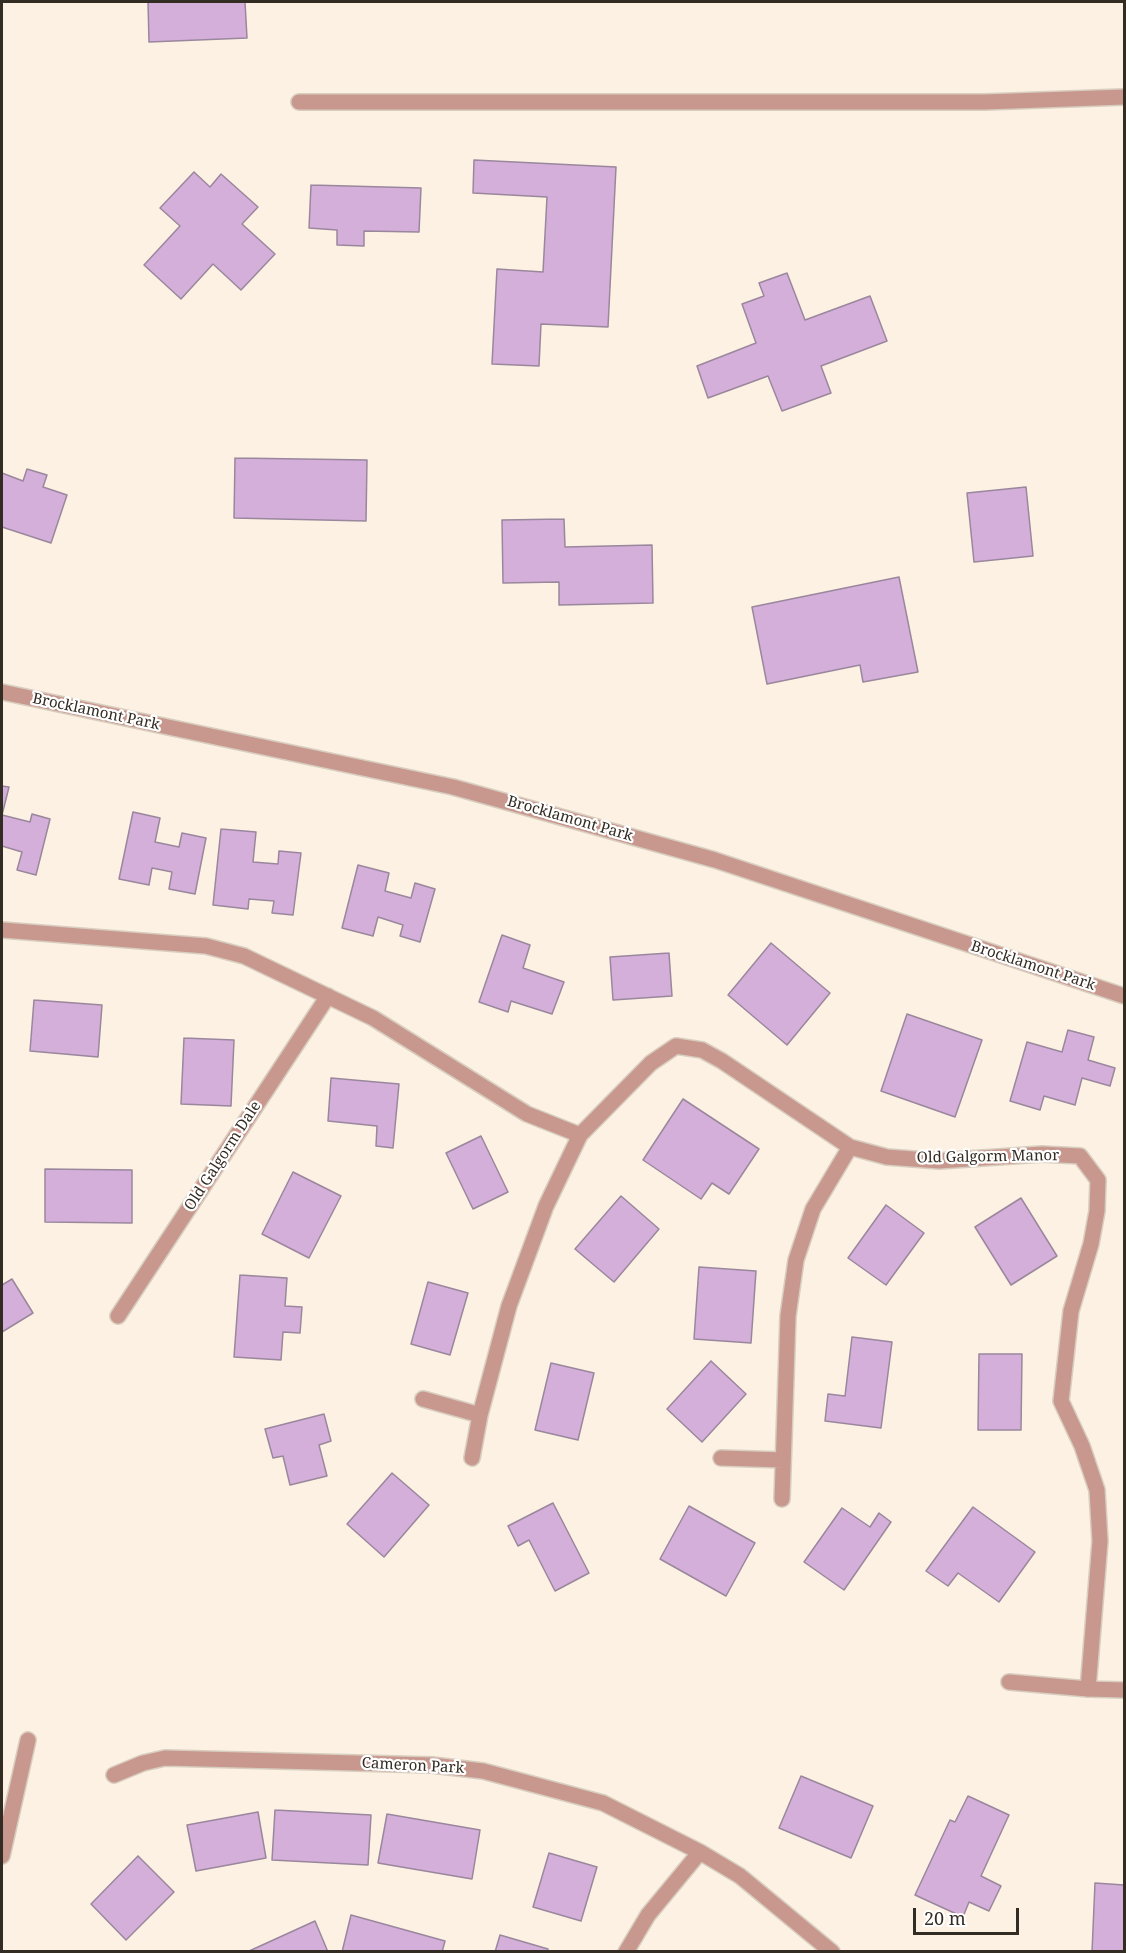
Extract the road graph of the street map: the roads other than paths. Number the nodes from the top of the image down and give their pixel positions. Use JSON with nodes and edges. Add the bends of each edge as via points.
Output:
{"nodes":[{"id":1,"x":1125,"y":97,"type":"edge"},
{"id":2,"x":299,"y":102,"type":"dead end"},
{"id":3,"x":2,"y":692,"type":"edge"},
{"id":4,"x":2,"y":930,"type":"edge"},
{"id":5,"x":328,"y":996,"type":"junction"},
{"id":6,"x":1125,"y":996,"type":"edge"},
{"id":7,"x":580,"y":1136,"type":"junction"},
{"id":8,"x":850,"y":1147,"type":"junction"},
{"id":9,"x":118,"y":1316,"type":"dead end"},
{"id":10,"x":423,"y":1400,"type":"dead end"},
{"id":11,"x":480,"y":1415,"type":"junction"},
{"id":12,"x":472,"y":1458,"type":"dead end"},
{"id":13,"x":721,"y":1458,"type":"dead end"},
{"id":14,"x":783,"y":1460,"type":"junction"},
{"id":15,"x":782,"y":1499,"type":"dead end"},
{"id":16,"x":1009,"y":1682,"type":"dead end"},
{"id":17,"x":1088,"y":1689,"type":"junction"},
{"id":18,"x":1125,"y":1690,"type":"edge"},
{"id":19,"x":28,"y":1740,"type":"dead end"},
{"id":20,"x":114,"y":1775,"type":"dead end"},
{"id":21,"x":8,"y":1796,"type":"edge"},
{"id":22,"x":700,"y":1852,"type":"junction"},
{"id":23,"x":2,"y":1856,"type":"edge"},
{"id":24,"x":626,"y":1952,"type":"edge"},
{"id":25,"x":832,"y":1952,"type":"edge"}],
"edges":[{"from":1,"to":2,"type":"street","via":[[985,102]]},
{"from":3,"to":6,"type":"street","name":"Brocklamont Park","via":[[453,787],[714,860]]},
{"from":4,"to":5,"type":"street","via":[[206,946],[244,956]]},
{"from":5,"to":7,"type":"street","via":[[373,1018],[527,1113]]},
{"from":5,"to":9,"type":"street","name":"Old Galgorm Dale"},
{"from":7,"to":8,"type":"street","name":"Old Galgorm Manor","via":[[651,1063],[676,1046],[702,1050],[722,1061]]},
{"from":7,"to":11,"type":"street","name":"Old Galgorm Manor","via":[[546,1206],[509,1306]]},
{"from":8,"to":14,"type":"street","via":[[813,1209],[796,1260],[788,1316]]},
{"from":8,"to":17,"type":"street","name":"Old Galgorm Manor","via":[[887,1157],[939,1161],[1042,1154],[1080,1156],[1098,1180],[1091,1244],[1071,1311],[1061,1401],[1097,1490],[1100,1541]]},
{"from":10,"to":11,"type":"street"},
{"from":11,"to":12,"type":"street","name":"Old Galgorm Manor"},
{"from":13,"to":14,"type":"street"},
{"from":14,"to":15,"type":"street"},
{"from":16,"to":17,"type":"street"},
{"from":17,"to":18,"type":"street"},
{"from":19,"to":21,"type":"street"},
{"from":20,"to":22,"type":"street","name":"Cameron Park","via":[[165,1758],[432,1765],[483,1771],[603,1803]]},
{"from":21,"to":23,"type":"street"},
{"from":22,"to":24,"type":"street","via":[[648,1915]]},
{"from":22,"to":25,"type":"street","name":"Cameron Park","via":[[740,1876]]}]}
